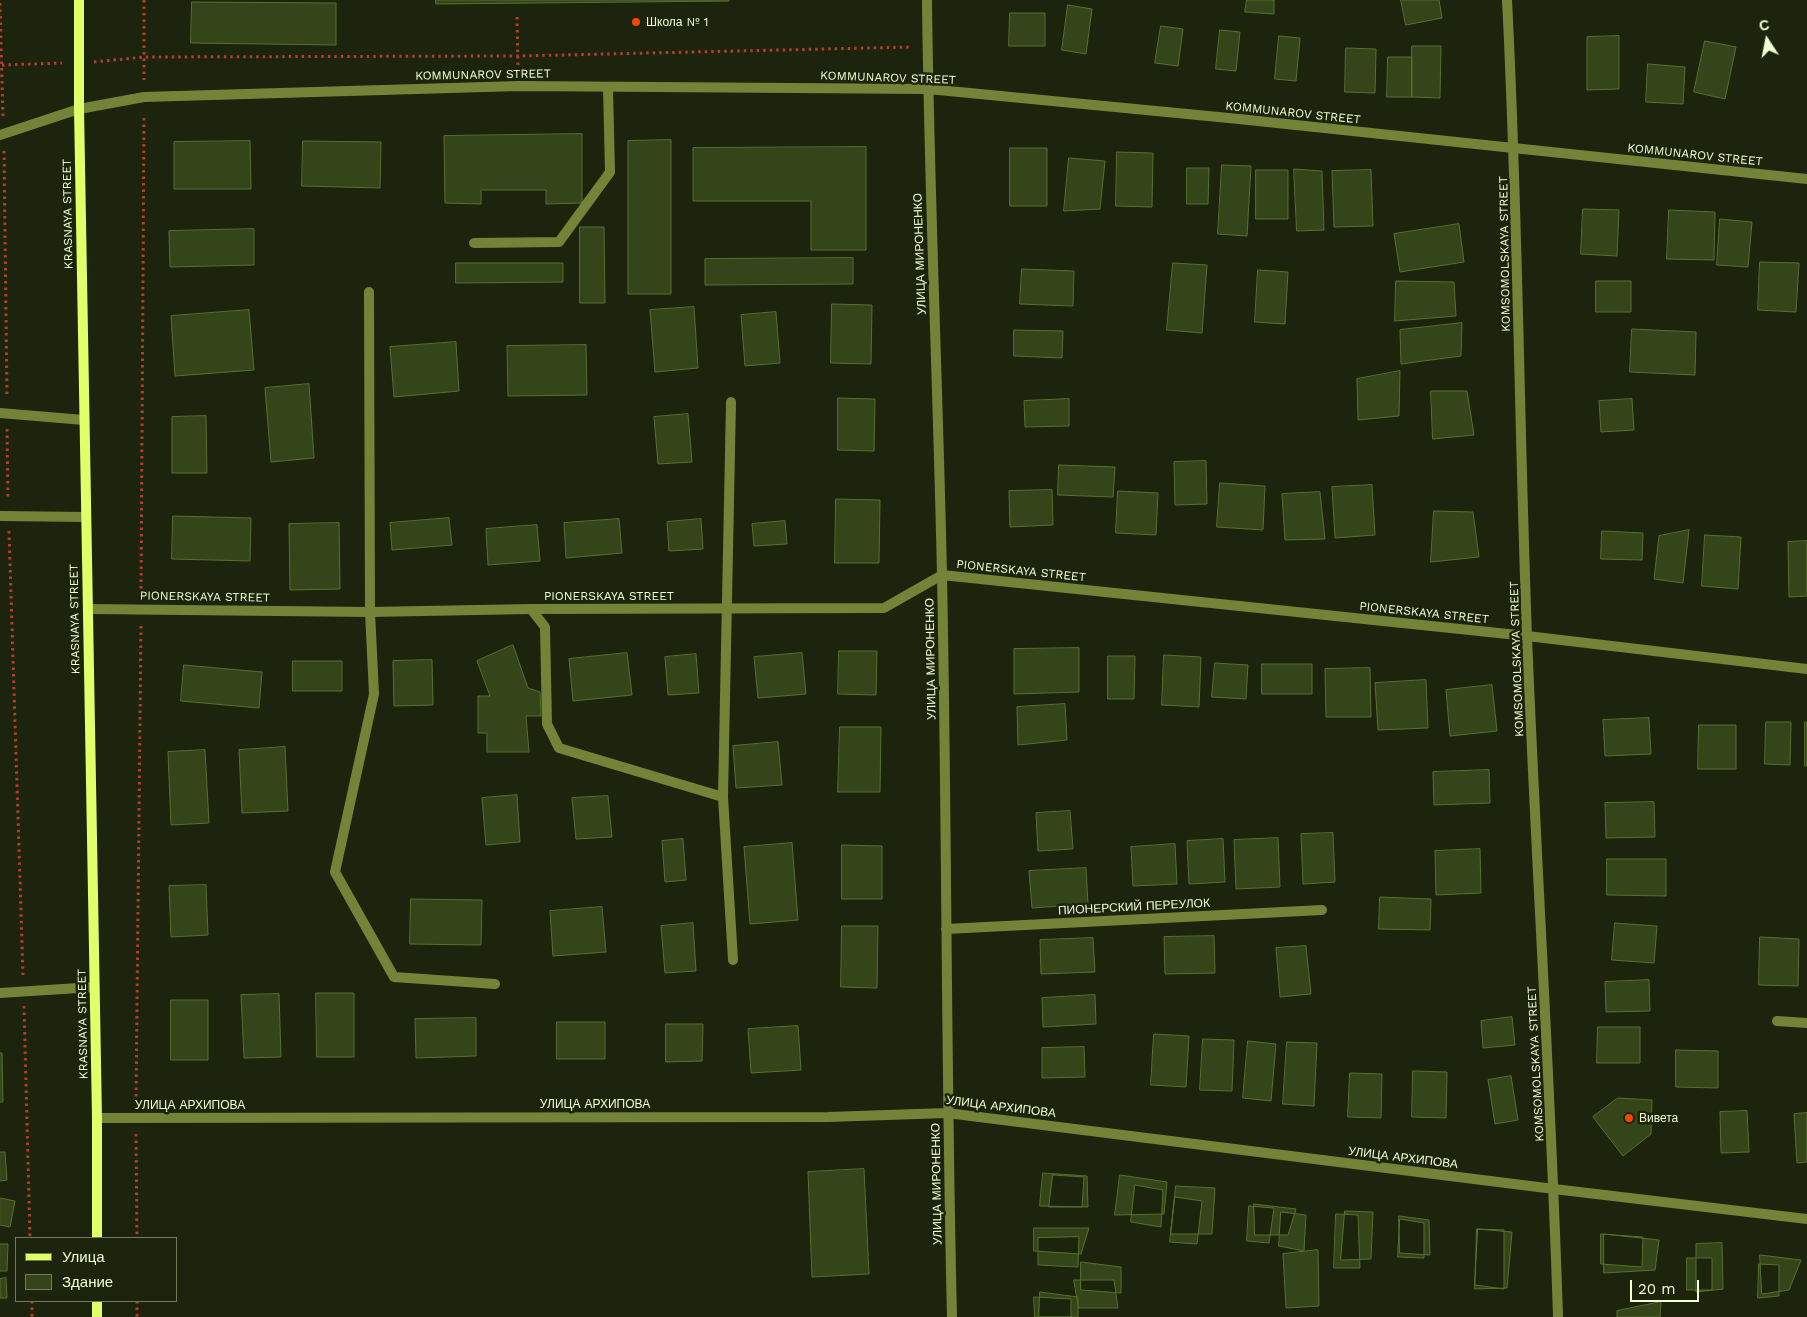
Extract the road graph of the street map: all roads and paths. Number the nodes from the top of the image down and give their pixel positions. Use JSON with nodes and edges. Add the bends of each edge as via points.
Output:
{"nodes":[{"id":1,"x":79,"y":0,"type":"edge"},
{"id":2,"x":927,"y":0,"type":"edge"},
{"id":3,"x":1507,"y":0,"type":"edge"},
{"id":4,"x":0,"y":3,"type":"edge"},
{"id":5,"x":517,"y":18,"type":"dead end"},
{"id":6,"x":928,"y":47,"type":"junction"},
{"id":7,"x":517,"y":56,"type":"junction"},
{"id":8,"x":78,"y":63,"type":"junction"},
{"id":9,"x":2,"y":65,"type":"junction"},
{"id":10,"x":519,"y":86,"type":"junction"},
{"id":11,"x":608,"y":87,"type":"junction"},
{"id":12,"x":928,"y":89,"type":"junction"},
{"id":13,"x":78,"y":109,"type":"junction"},
{"id":14,"x":2,"y":134,"type":"edge"},
{"id":15,"x":1514,"y":148,"type":"junction"},
{"id":16,"x":1807,"y":180,"type":"edge"},
{"id":17,"x":474,"y":243,"type":"dead end"},
{"id":18,"x":369,"y":292,"type":"dead end"},
{"id":19,"x":731,"y":402,"type":"dead end"},
{"id":20,"x":4,"y":413,"type":"edge"},
{"id":21,"x":84,"y":420,"type":"junction"},
{"id":22,"x":4,"y":516,"type":"edge"},
{"id":23,"x":86,"y":517,"type":"junction"},
{"id":24,"x":942,"y":575,"type":"junction"},
{"id":25,"x":726,"y":608,"type":"junction"},
{"id":26,"x":88,"y":609,"type":"junction"},
{"id":27,"x":531,"y":609,"type":"junction"},
{"id":28,"x":370,"y":612,"type":"junction"},
{"id":29,"x":1527,"y":636,"type":"junction"},
{"id":30,"x":1807,"y":669,"type":"edge"},
{"id":31,"x":723,"y":797,"type":"junction"},
{"id":32,"x":1322,"y":910,"type":"dead end"},
{"id":33,"x":946,"y":929,"type":"junction"},
{"id":34,"x":733,"y":960,"type":"dead end"},
{"id":35,"x":495,"y":984,"type":"dead end"},
{"id":36,"x":94,"y":987,"type":"junction"},
{"id":37,"x":23,"y":992,"type":"junction"},
{"id":38,"x":0,"y":993,"type":"edge"},
{"id":39,"x":1777,"y":1021,"type":"dead end"},
{"id":40,"x":1807,"y":1024,"type":"edge"},
{"id":41,"x":948,"y":1112,"type":"junction"},
{"id":42,"x":97,"y":1118,"type":"junction"},
{"id":43,"x":1554,"y":1189,"type":"junction"},
{"id":44,"x":1807,"y":1219,"type":"edge"},
{"id":45,"x":30,"y":1237,"type":"edge"},
{"id":46,"x":97,"y":1237,"type":"edge"},
{"id":47,"x":32,"y":1302,"type":"edge"},
{"id":48,"x":96,"y":1302,"type":"edge"},
{"id":49,"x":137,"y":1302,"type":"edge"},
{"id":50,"x":32,"y":1317,"type":"edge"},
{"id":51,"x":96,"y":1317,"type":"edge"},
{"id":52,"x":137,"y":1317,"type":"edge"},
{"id":53,"x":952,"y":1317,"type":"edge"},
{"id":54,"x":1558,"y":1317,"type":"edge"}],
"edges":[{"from":1,"to":8,"type":"main road","name":"KRASNAYA STREET"},
{"from":2,"to":6,"type":"street","name":"УЛИЦА МИРОНЕНКО"},
{"from":3,"to":15,"type":"street","name":"KOMSOMOLSKAYA STREET"},
{"from":4,"to":9,"type":"path"},
{"from":5,"to":7,"type":"path"},
{"from":6,"to":7,"type":"path"},
{"from":6,"to":12,"type":"street","name":"УЛИЦА МИРОНЕНКО"},
{"from":7,"to":8,"type":"path","via":[[144,57]]},
{"from":7,"to":10,"type":"path"},
{"from":8,"to":9,"type":"path"},
{"from":8,"to":13,"type":"main road","name":"KRASNAYA STREET"},
{"from":9,"to":14,"type":"path"},
{"from":10,"to":11,"type":"street","name":"KOMMUNAROV STREET"},
{"from":10,"to":13,"type":"street","name":"KOMMUNAROV STREET","via":[[144,97]]},
{"from":11,"to":12,"type":"street","name":"KOMMUNAROV STREET"},
{"from":11,"to":17,"type":"street","via":[[610,172],[559,242]]},
{"from":12,"to":15,"type":"street","name":"KOMMUNAROV STREET"},
{"from":12,"to":24,"type":"street","name":"УЛИЦА МИРОНЕНКО"},
{"from":13,"to":14,"type":"street","name":"KOMMUNAROV STREET"},
{"from":13,"to":21,"type":"main road","name":"KRASNAYA STREET"},
{"from":14,"to":20,"type":"path"},
{"from":15,"to":16,"type":"street","name":"KOMMUNAROV STREET"},
{"from":15,"to":29,"type":"street","name":"KOMSOMOLSKAYA STREET"},
{"from":18,"to":28,"type":"street"},
{"from":19,"to":25,"type":"street"},
{"from":20,"to":21,"type":"street"},
{"from":20,"to":22,"type":"path"},
{"from":21,"to":23,"type":"main road","name":"KRASNAYA STREET"},
{"from":22,"to":23,"type":"street"},
{"from":22,"to":37,"type":"path"},
{"from":23,"to":26,"type":"main road","name":"KRASNAYA STREET"},
{"from":24,"to":25,"type":"street","name":"PIONERSKAYA STREET","via":[[884,608]]},
{"from":24,"to":29,"type":"street","name":"PIONERSKAYA STREET"},
{"from":24,"to":33,"type":"street","name":"УЛИЦА МИРОНЕНКО"},
{"from":25,"to":27,"type":"street","name":"PIONERSKAYA STREET"},
{"from":25,"to":31,"type":"street"},
{"from":26,"to":28,"type":"street","name":"PIONERSKAYA STREET"},
{"from":26,"to":36,"type":"main road","name":"KRASNAYA STREET"},
{"from":27,"to":28,"type":"street","name":"PIONERSKAYA STREET"},
{"from":27,"to":31,"type":"street","via":[[545,626],[546,724],[559,748]]},
{"from":28,"to":35,"type":"street","via":[[374,694],[336,872],[394,978]]},
{"from":29,"to":30,"type":"street","name":"PIONERSKAYA STREET"},
{"from":29,"to":43,"type":"street","name":"KOMSOMOLSKAYA STREET"},
{"from":31,"to":34,"type":"street"},
{"from":32,"to":33,"type":"street","name":"ПИОНЕРСКИЙ ПЕРЕУЛОК"},
{"from":33,"to":41,"type":"street","name":"УЛИЦА МИРОНЕНКО"},
{"from":36,"to":37,"type":"street"},
{"from":36,"to":42,"type":"main road","name":"KRASNAYA STREET"},
{"from":37,"to":38,"type":"street"},
{"from":37,"to":45,"type":"path"},
{"from":39,"to":40,"type":"street"},
{"from":41,"to":42,"type":"street","name":"УЛИЦА АРХИПОВА","via":[[828,1117]]},
{"from":41,"to":43,"type":"street","name":"УЛИЦА АРХИПОВА"},
{"from":41,"to":53,"type":"street","name":"УЛИЦА МИРОНЕНКО"},
{"from":42,"to":46,"type":"main road","name":"KRASNAYA STREET"},
{"from":43,"to":44,"type":"street","name":"УЛИЦА АРХИПОВА"},
{"from":43,"to":54,"type":"street","name":"KOMSOMOLSKAYA STREET"},
{"from":47,"to":50,"type":"path"},
{"from":48,"to":51,"type":"main road"},
{"from":49,"to":52,"type":"path"}]}
